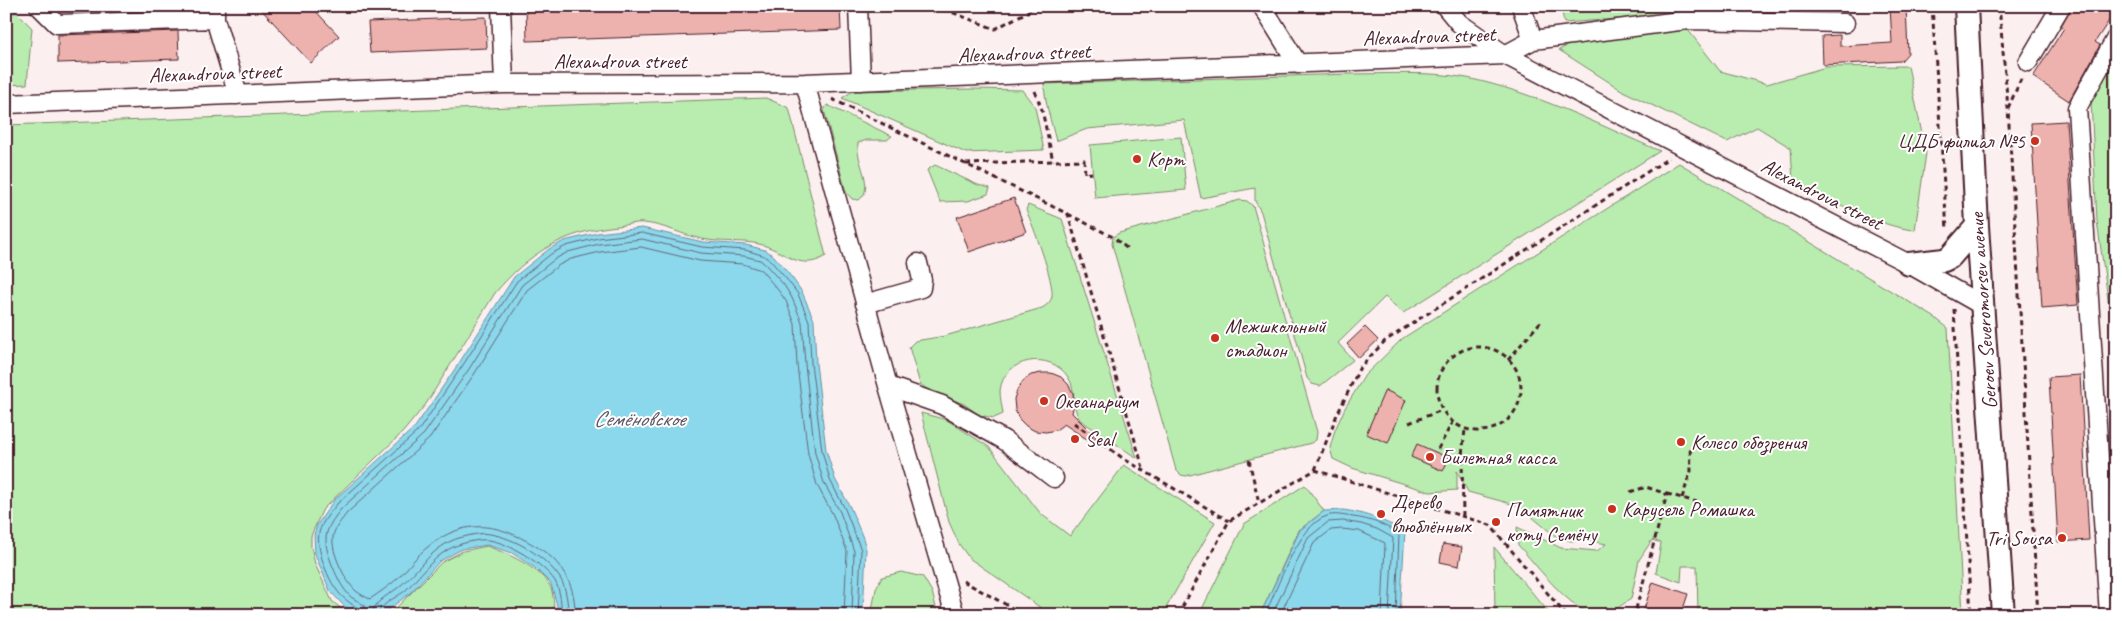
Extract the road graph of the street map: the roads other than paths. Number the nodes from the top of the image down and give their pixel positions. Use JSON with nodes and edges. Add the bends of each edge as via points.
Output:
{"nodes":[{"id":1,"x":39,"y":6,"type":"edge"},
{"id":2,"x":501,"y":6,"type":"edge"},
{"id":3,"x":858,"y":6,"type":"edge"},
{"id":4,"x":1262,"y":6,"type":"edge"},
{"id":5,"x":1445,"y":6,"type":"edge"},
{"id":6,"x":1521,"y":6,"type":"edge"},
{"id":7,"x":1966,"y":6,"type":"edge"},
{"id":8,"x":2060,"y":6,"type":"edge"},
{"id":9,"x":215,"y":13,"type":"edge"},
{"id":10,"x":1845,"y":23,"type":"dead end"},
{"id":11,"x":2116,"y":38,"type":"edge"},
{"id":12,"x":1533,"y":40,"type":"junction"},
{"id":13,"x":1505,"y":55,"type":"junction"},
{"id":14,"x":2028,"y":62,"type":"road end"},
{"id":15,"x":1298,"y":64,"type":"junction"},
{"id":16,"x":861,"y":81,"type":"junction"},
{"id":17,"x":504,"y":84,"type":"junction"},
{"id":18,"x":805,"y":84,"type":"junction"},
{"id":19,"x":238,"y":95,"type":"junction"},
{"id":20,"x":6,"y":104,"type":"edge"},
{"id":21,"x":1977,"y":226,"type":"junction"},
{"id":22,"x":918,"y":263,"type":"dead end"},
{"id":23,"x":1909,"y":264,"type":"junction"},
{"id":24,"x":865,"y":304,"type":"junction"},
{"id":25,"x":1982,"y":306,"type":"junction"},
{"id":26,"x":888,"y":386,"type":"junction"},
{"id":27,"x":1054,"y":478,"type":"dead end"},
{"id":28,"x":955,"y":615,"type":"edge"},
{"id":29,"x":2003,"y":615,"type":"edge"},
{"id":30,"x":2109,"y":615,"type":"edge"}],
"edges":[{"from":1,"to":9,"type":"street","via":[[57,24]]},
{"from":2,"to":17,"type":"street"},
{"from":3,"to":16,"type":"street"},
{"from":4,"to":15,"type":"street"},
{"from":5,"to":13,"type":"street","via":[[1459,24]]},
{"from":6,"to":12,"type":"street"},
{"from":7,"to":21,"type":"main road","name":"Geroev Severomorsev avenue"},
{"from":8,"to":14,"type":"street"},
{"from":9,"to":19,"type":"street"},
{"from":10,"to":12,"type":"street","via":[[1687,20]]},
{"from":11,"to":30,"type":"street","via":[[2078,108]]},
{"from":12,"to":13,"type":"street"},
{"from":13,"to":15,"type":"street","name":"Alexandrova street"},
{"from":13,"to":23,"type":"street","name":"Alexandrova street"},
{"from":15,"to":16,"type":"street","name":"Alexandrova street"},
{"from":16,"to":18,"type":"street","name":"Alexandrova street"},
{"from":17,"to":18,"type":"street","name":"Alexandrova street"},
{"from":17,"to":19,"type":"street","name":"Alexandrova street"},
{"from":18,"to":24,"type":"street"},
{"from":19,"to":20,"type":"street","name":"Alexandrova street"},
{"from":21,"to":23,"type":"main road","via":[[1950,257]]},
{"from":21,"to":25,"type":"main road","name":"Geroev Severomorsev avenue"},
{"from":22,"to":24,"type":"street","via":[[921,288]]},
{"from":23,"to":25,"type":"street","name":"Alexandrova street"},
{"from":24,"to":26,"type":"street"},
{"from":25,"to":29,"type":"main road","name":"Geroev Severomorsev avenue"},
{"from":26,"to":27,"type":"street","via":[[942,405],[1004,440]]},
{"from":26,"to":28,"type":"street"}]}
